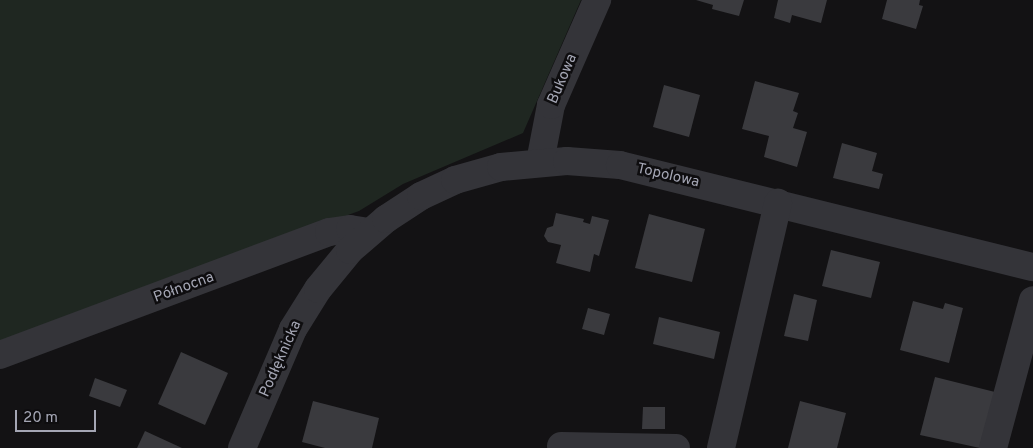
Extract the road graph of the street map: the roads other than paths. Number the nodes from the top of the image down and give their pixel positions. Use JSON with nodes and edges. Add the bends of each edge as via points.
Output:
{"nodes":[{"id":1,"x":597,"y":0,"type":"edge"},
{"id":2,"x":540,"y":162,"type":"junction"},
{"id":3,"x":778,"y":203,"type":"junction"},
{"id":4,"x":369,"y":232,"type":"junction"},
{"id":5,"x":1033,"y":267,"type":"edge"},
{"id":6,"x":329,"y":274,"type":"joint"},
{"id":7,"x":1033,"y":300,"type":"edge"},
{"id":8,"x":0,"y":356,"type":"edge"},
{"id":9,"x":561,"y":446,"type":"dead end"},
{"id":10,"x":242,"y":448,"type":"edge"},
{"id":11,"x":676,"y":448,"type":"edge"},
{"id":12,"x":721,"y":448,"type":"edge"},
{"id":13,"x":993,"y":448,"type":"edge"}],
"edges":[{"from":1,"to":2,"type":"street","name":"Bukowa","via":[[551,105]]},
{"from":2,"to":3,"type":"street","name":"Topolowa","via":[[620,165]]},
{"from":2,"to":4,"type":"street","name":"Topolowa","via":[[501,167],[454,180],[421,196]]},
{"from":3,"to":5,"type":"street","name":"Topolowa"},
{"from":3,"to":12,"type":"street"},
{"from":4,"to":6,"type":"street","name":"Topolowa"},
{"from":4,"to":8,"type":"street","name":"Północna","via":[[350,229],[329,232]]},
{"from":6,"to":10,"type":"street","name":"Podłęknicka","via":[[293,329]]},
{"from":7,"to":13,"type":"street"},
{"from":9,"to":11,"type":"street"}]}
